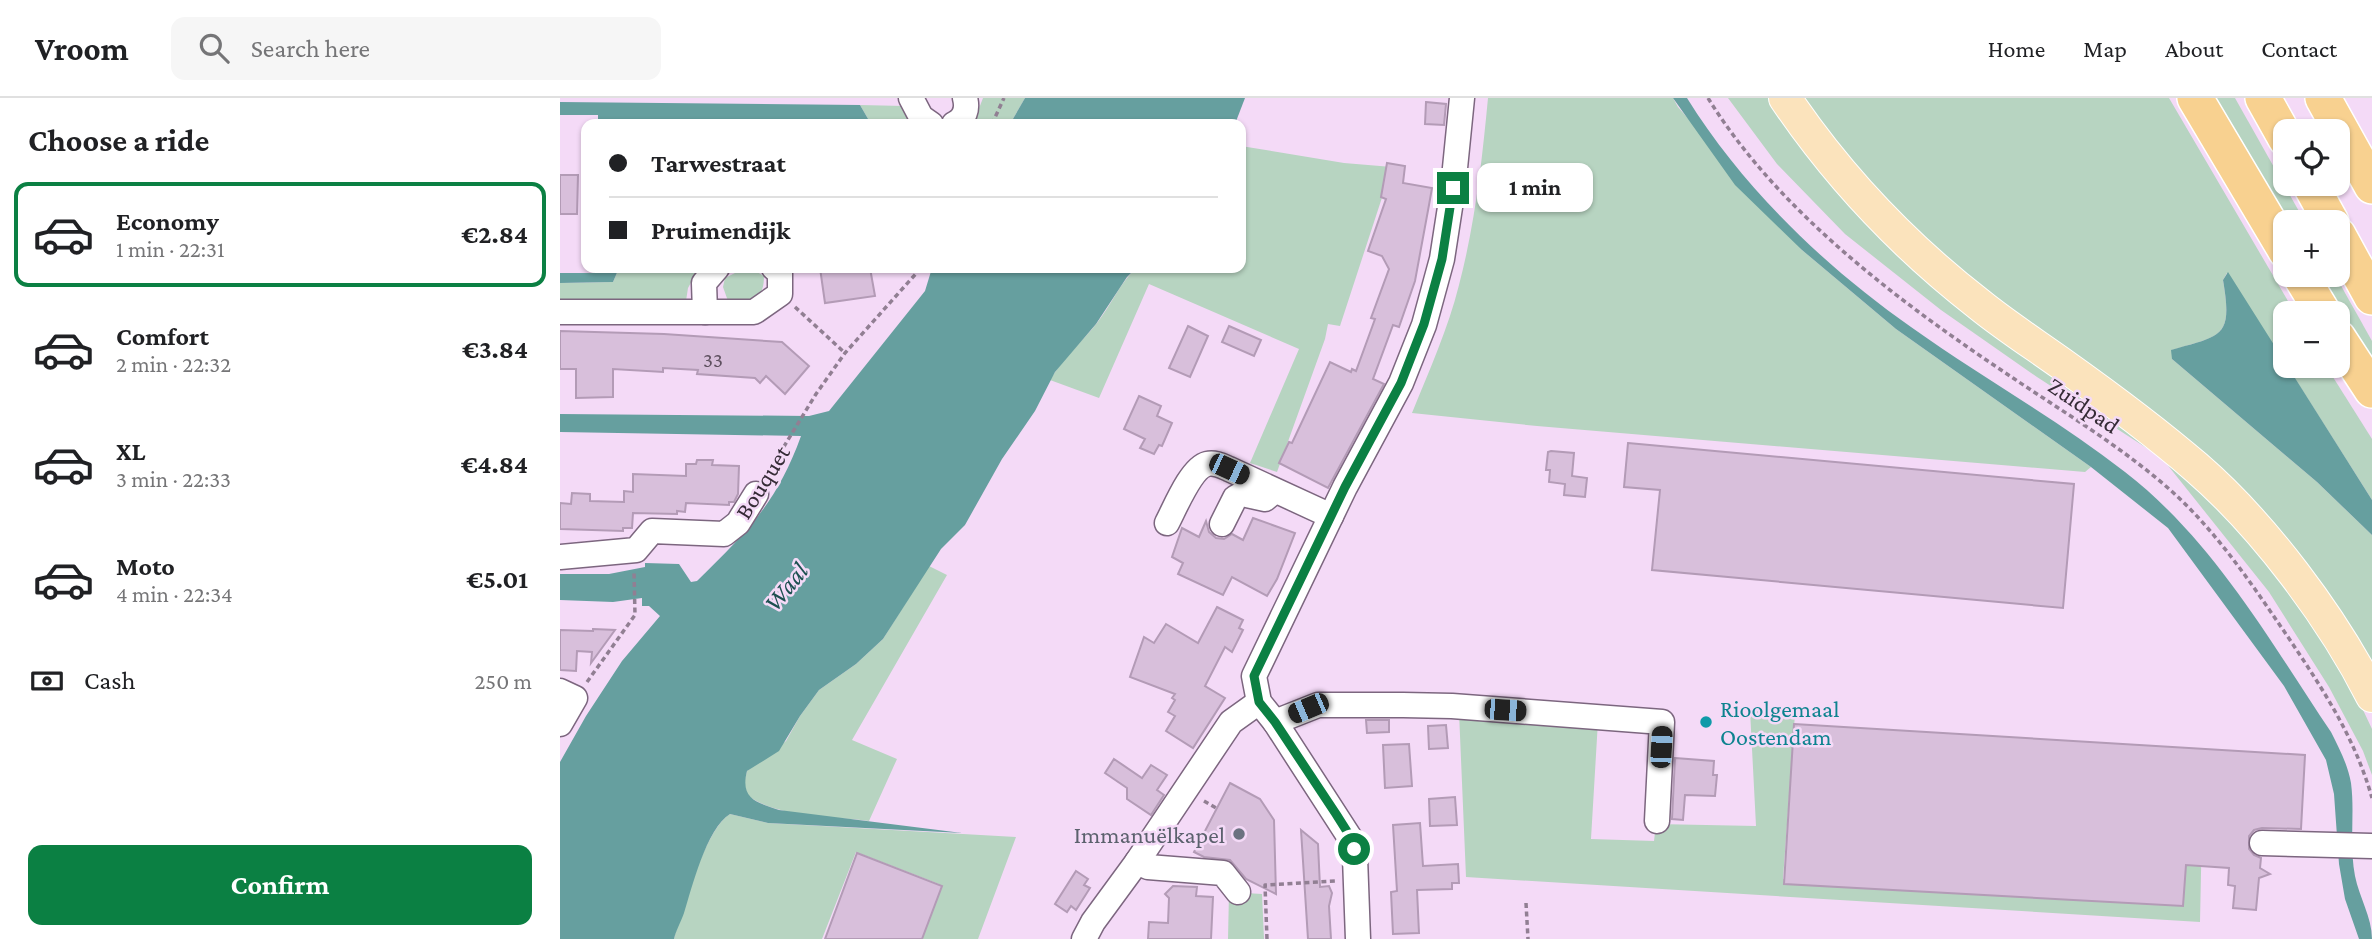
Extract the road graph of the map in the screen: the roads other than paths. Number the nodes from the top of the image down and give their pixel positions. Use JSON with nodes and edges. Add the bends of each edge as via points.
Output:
{"nodes":[{"id":1,"x":911,"y":98,"type":"edge"},
{"id":2,"x":965,"y":98,"type":"edge"},
{"id":3,"x":1462,"y":98,"type":"edge"},
{"id":4,"x":1785,"y":98,"type":"edge"},
{"id":5,"x":2195,"y":98,"type":"edge"},
{"id":6,"x":2263,"y":98,"type":"edge"},
{"id":7,"x":2323,"y":98,"type":"edge"},
{"id":8,"x":2346,"y":98,"type":"edge"},
{"id":9,"x":925,"y":119,"type":"edge"},
{"id":10,"x":959,"y":119,"type":"edge"},
{"id":11,"x":2275,"y":119,"type":"edge"},
{"id":12,"x":2372,"y":160,"type":"edge"},
{"id":13,"x":2372,"y":186,"type":"edge"},
{"id":14,"x":2273,"y":229,"type":"edge"},
{"id":15,"x":2350,"y":257,"type":"edge"},
{"id":16,"x":713,"y":273,"type":"edge"},
{"id":17,"x":780,"y":273,"type":"edge"},
{"id":18,"x":2372,"y":297,"type":"edge"},
{"id":19,"x":560,"y":312,"type":"edge"},
{"id":20,"x":705,"y":312,"type":"junction"},
{"id":21,"x":2350,"y":356,"type":"edge"},
{"id":22,"x":2372,"y":390,"type":"edge"},
{"id":23,"x":1274,"y":489,"type":"junction"},
{"id":24,"x":755,"y":494,"type":"road end"},
{"id":25,"x":1331,"y":516,"type":"junction"},
{"id":26,"x":1167,"y":523,"type":"dead end"},
{"id":27,"x":1222,"y":524,"type":"dead end"},
{"id":28,"x":560,"y":557,"type":"edge"},
{"id":29,"x":568,"y":694,"type":"edge"},
{"id":30,"x":2372,"y":696,"type":"edge"},
{"id":31,"x":1259,"y":702,"type":"junction"},
{"id":32,"x":1275,"y":722,"type":"junction"},
{"id":33,"x":560,"y":724,"type":"edge"},
{"id":34,"x":1657,"y":821,"type":"dead end"},
{"id":35,"x":2262,"y":843,"type":"dead end"},
{"id":36,"x":2354,"y":846,"type":"edge"},
{"id":37,"x":1137,"y":862,"type":"junction"},
{"id":38,"x":1238,"y":892,"type":"dead end"},
{"id":39,"x":1096,"y":933,"type":"edge"},
{"id":40,"x":1358,"y":939,"type":"edge"}],
"edges":[{"from":1,"to":9,"type":"street"},
{"from":2,"to":10,"type":"street","via":[[965,113]]},
{"from":3,"to":25,"type":"street","via":[[1442,259],[1424,324],[1401,383]]},
{"from":4,"to":30,"type":"main road","via":[[1861,197],[1919,255],[1981,307],[2198,468],[2277,553],[2338,638]]},
{"from":5,"to":14,"type":"highway"},
{"from":6,"to":11,"type":"highway"},
{"from":7,"to":13,"type":"highway"},
{"from":8,"to":12,"type":"highway"},
{"from":15,"to":18,"type":"highway"},
{"from":16,"to":20,"type":"street","via":[[704,283]]},
{"from":17,"to":20,"type":"street","via":[[780,294],[754,312]]},
{"from":19,"to":20,"type":"street"},
{"from":21,"to":22,"type":"highway"},
{"from":23,"to":25,"type":"street"},
{"from":23,"to":26,"type":"street","via":[[1206,464],[1193,475]]},
{"from":23,"to":27,"type":"street","via":[[1265,499],[1242,494],[1235,498]]},
{"from":24,"to":28,"type":"street","name":"Bouquet","via":[[738,523],[724,534],[652,531],[636,550]]},
{"from":25,"to":31,"type":"street","via":[[1254,676]]},
{"from":29,"to":33,"type":"street"},
{"from":31,"to":32,"type":"street"},
{"from":31,"to":37,"type":"street","via":[[1231,722]]},
{"from":32,"to":34,"type":"street","via":[[1318,705],[1452,706],[1662,722]]},
{"from":32,"to":40,"type":"street","via":[[1348,833],[1354,849]]},
{"from":35,"to":36,"type":"street"},
{"from":37,"to":38,"type":"street","via":[[1148,867],[1223,873]]},
{"from":37,"to":39,"type":"street"}]}
